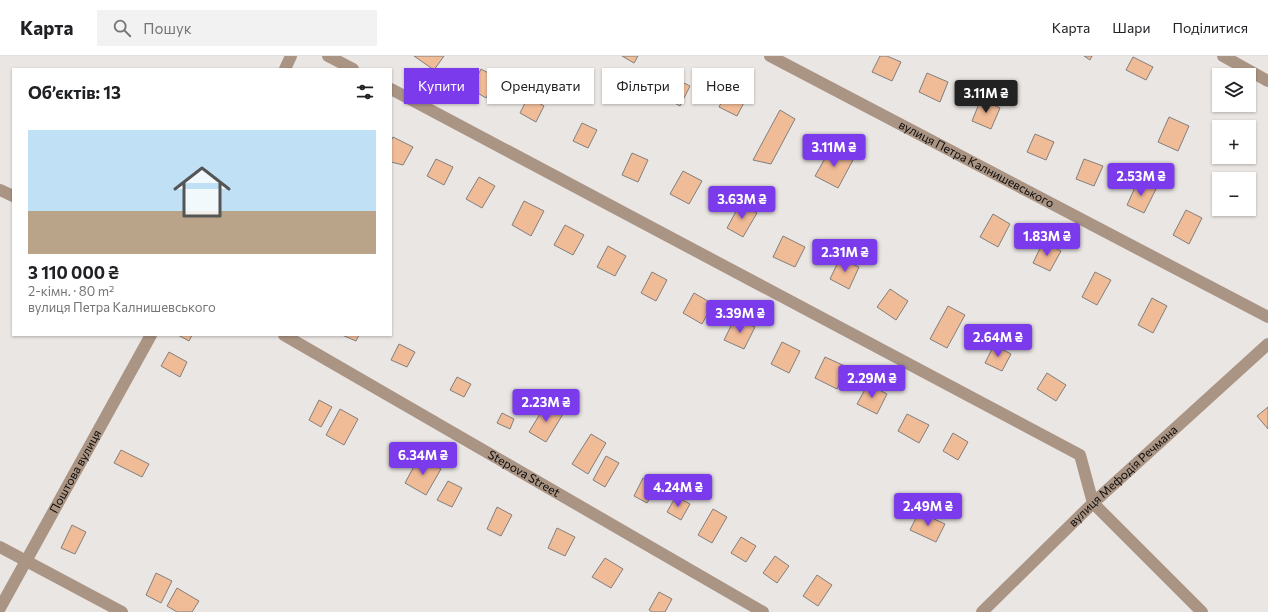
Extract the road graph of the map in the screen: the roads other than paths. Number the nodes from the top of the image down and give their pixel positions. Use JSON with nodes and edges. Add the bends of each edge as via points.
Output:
{"nodes":[{"id":1,"x":291,"y":56,"type":"edge"},
{"id":2,"x":328,"y":56,"type":"edge"},
{"id":3,"x":770,"y":56,"type":"edge"},
{"id":4,"x":1223,"y":56,"type":"edge"},
{"id":5,"x":285,"y":68,"type":"edge"},
{"id":6,"x":351,"y":68,"type":"edge"},
{"id":7,"x":1268,"y":80,"type":"edge"},
{"id":8,"x":392,"y":90,"type":"edge"},
{"id":9,"x":0,"y":190,"type":"edge"},
{"id":10,"x":12,"y":196,"type":"edge"},
{"id":11,"x":1268,"y":317,"type":"edge"},
{"id":12,"x":150,"y":336,"type":"edge"},
{"id":13,"x":286,"y":336,"type":"edge"},
{"id":14,"x":1268,"y":344,"type":"edge"},
{"id":15,"x":1093,"y":503,"type":"junction"},
{"id":16,"x":0,"y":547,"type":"edge"},
{"id":17,"x":27,"y":561,"type":"junction"},
{"id":18,"x":0,"y":608,"type":"edge"},
{"id":19,"x":122,"y":612,"type":"edge"},
{"id":20,"x":764,"y":612,"type":"edge"},
{"id":21,"x":982,"y":612,"type":"edge"},
{"id":22,"x":1202,"y":612,"type":"edge"}],
"edges":[{"from":1,"to":5,"type":"street"},
{"from":2,"to":6,"type":"street"},
{"from":3,"to":11,"type":"street","name":"вулиця Петра Калнишевського"},
{"from":4,"to":7,"type":"street"},
{"from":8,"to":15,"type":"street","via":[[1080,455]]},
{"from":9,"to":10,"type":"street"},
{"from":12,"to":17,"type":"street","name":"Поштова вулиця"},
{"from":13,"to":20,"type":"street","name":"Stepova Street"},
{"from":14,"to":15,"type":"street","name":"вулиця Мефодія Речмана"},
{"from":15,"to":21,"type":"street","name":"вулиця Мефодія Речмана"},
{"from":15,"to":22,"type":"street"},
{"from":16,"to":17,"type":"street"},
{"from":17,"to":18,"type":"street","name":"Поштова вулиця"},
{"from":17,"to":19,"type":"street"}]}
